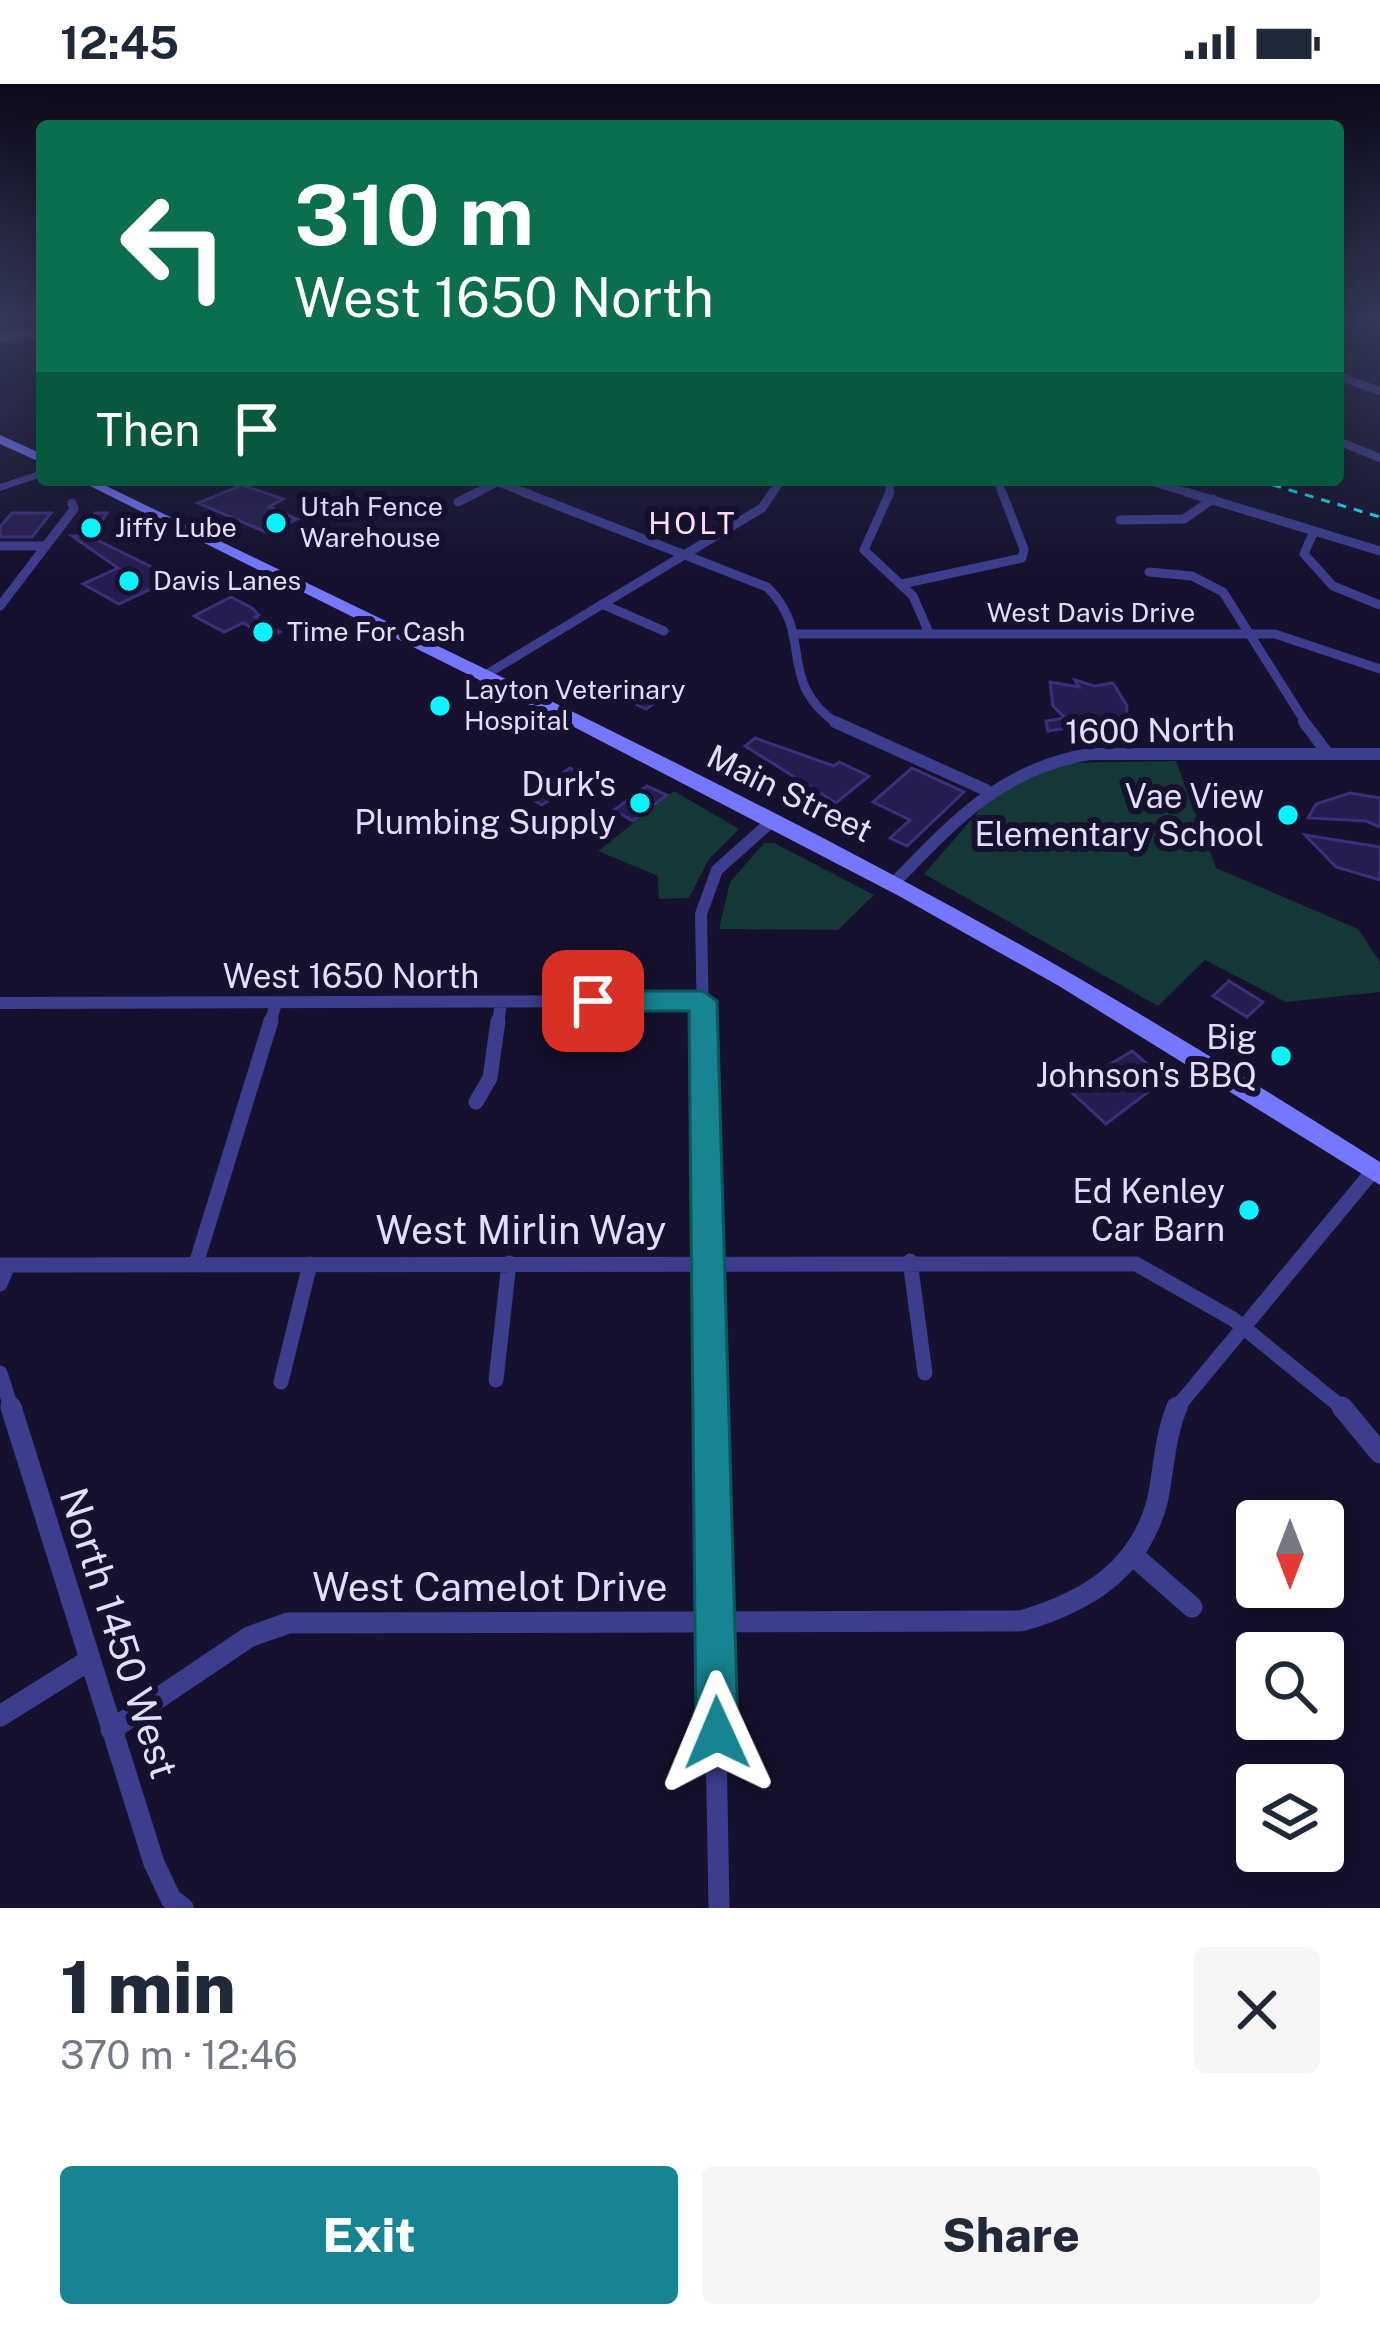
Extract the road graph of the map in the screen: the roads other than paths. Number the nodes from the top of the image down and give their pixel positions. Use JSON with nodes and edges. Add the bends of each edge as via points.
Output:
{"nodes":[{"id":1,"x":0,"y":439,"type":"edge"},
{"id":2,"x":1344,"y":443,"type":"edge"},
{"id":3,"x":36,"y":456,"type":"edge"},
{"id":4,"x":1380,"y":458,"type":"edge"},
{"id":5,"x":36,"y":475,"type":"edge"},
{"id":6,"x":96,"y":486,"type":"edge"},
{"id":7,"x":488,"y":486,"type":"edge"},
{"id":8,"x":511,"y":486,"type":"edge"},
{"id":9,"x":779,"y":486,"type":"edge"},
{"id":10,"x":890,"y":486,"type":"edge"},
{"id":11,"x":999,"y":486,"type":"edge"},
{"id":12,"x":1166,"y":486,"type":"edge"},
{"id":13,"x":0,"y":488,"type":"edge"},
{"id":14,"x":1213,"y":500,"type":"junction"},
{"id":15,"x":72,"y":502,"type":"dead end"},
{"id":16,"x":458,"y":502,"type":"dead end"},
{"id":17,"x":1120,"y":520,"type":"dead end"},
{"id":18,"x":1314,"y":531,"type":"junction"},
{"id":19,"x":0,"y":546,"type":"edge"},
{"id":20,"x":46,"y":546,"type":"junction"},
{"id":21,"x":1380,"y":551,"type":"edge"},
{"id":22,"x":685,"y":555,"type":"junction"},
{"id":23,"x":1149,"y":572,"type":"dead end"},
{"id":24,"x":902,"y":584,"type":"junction"},
{"id":25,"x":0,"y":586,"type":"edge"},
{"id":26,"x":15,"y":586,"type":"junction"},
{"id":27,"x":602,"y":604,"type":"junction"},
{"id":28,"x":1380,"y":605,"type":"edge"},
{"id":29,"x":0,"y":606,"type":"edge"},
{"id":30,"x":664,"y":631,"type":"dead end"},
{"id":31,"x":796,"y":634,"type":"junction"},
{"id":32,"x":929,"y":634,"type":"junction"},
{"id":33,"x":1249,"y":634,"type":"junction"},
{"id":34,"x":1380,"y":669,"type":"edge"},
{"id":35,"x":482,"y":677,"type":"junction"},
{"id":36,"x":1328,"y":754,"type":"junction"},
{"id":37,"x":1380,"y":754,"type":"edge"},
{"id":38,"x":986,"y":790,"type":"junction"},
{"id":39,"x":772,"y":820,"type":"junction"},
{"id":40,"x":896,"y":881,"type":"junction"},
{"id":41,"x":703,"y":1001,"type":"junction"},
{"id":42,"x":0,"y":1003,"type":"edge"},
{"id":43,"x":276,"y":1003,"type":"junction"},
{"id":44,"x":501,"y":1003,"type":"junction"},
{"id":45,"x":476,"y":1102,"type":"dead end"},
{"id":46,"x":1377,"y":1173,"type":"edge"},
{"id":47,"x":910,"y":1261,"type":"junction"},
{"id":48,"x":509,"y":1263,"type":"junction"},
{"id":49,"x":710,"y":1263,"type":"junction"},
{"id":50,"x":196,"y":1264,"type":"junction"},
{"id":51,"x":310,"y":1264,"type":"junction"},
{"id":52,"x":4,"y":1265,"type":"edge"},
{"id":53,"x":0,"y":1284,"type":"edge"},
{"id":54,"x":1240,"y":1326,"type":"junction"},
{"id":55,"x":0,"y":1373,"type":"edge"},
{"id":56,"x":925,"y":1373,"type":"dead end"},
{"id":57,"x":496,"y":1380,"type":"dead end"},
{"id":58,"x":281,"y":1382,"type":"dead end"},
{"id":59,"x":1380,"y":1453,"type":"edge"},
{"id":60,"x":1135,"y":1557,"type":"junction"},
{"id":61,"x":1192,"y":1607,"type":"dead end"},
{"id":62,"x":716,"y":1623,"type":"junction"},
{"id":63,"x":88,"y":1661,"type":"junction"},
{"id":64,"x":0,"y":1716,"type":"edge"},
{"id":65,"x":111,"y":1730,"type":"junction"},
{"id":66,"x":183,"y":1908,"type":"edge"},
{"id":67,"x":719,"y":1908,"type":"edge"}],
"edges":[{"from":1,"to":3,"type":"main road"},
{"from":2,"to":4,"type":"street"},
{"from":5,"to":13,"type":"street"},
{"from":6,"to":35,"type":"main road","name":"Main Street"},
{"from":7,"to":16,"type":"street"},
{"from":8,"to":22,"type":"street"},
{"from":9,"to":22,"type":"street","via":[[773,500]]},
{"from":10,"to":24,"type":"street","via":[[863,542]]},
{"from":11,"to":24,"type":"street","via":[[1022,558]]},
{"from":12,"to":14,"type":"street"},
{"from":14,"to":17,"type":"street","via":[[1184,519]]},
{"from":14,"to":18,"type":"street"},
{"from":15,"to":20,"type":"street"},
{"from":18,"to":21,"type":"street"},
{"from":18,"to":28,"type":"street","via":[[1304,554],[1317,574]]},
{"from":19,"to":20,"type":"street"},
{"from":20,"to":26,"type":"street"},
{"from":22,"to":27,"type":"street"},
{"from":22,"to":31,"type":"street","via":[[767,587],[789,607]]},
{"from":23,"to":33,"type":"street","via":[[1210,583]]},
{"from":24,"to":32,"type":"street"},
{"from":25,"to":26,"type":"street"},
{"from":26,"to":29,"type":"street"},
{"from":27,"to":30,"type":"street"},
{"from":27,"to":35,"type":"street"},
{"from":31,"to":32,"type":"street","name":"West Davis Drive"},
{"from":31,"to":38,"type":"street","via":[[802,687],[826,718]]},
{"from":32,"to":33,"type":"street","name":"West Davis Drive"},
{"from":33,"to":34,"type":"street","name":"West Davis Drive","via":[[1295,638]]},
{"from":33,"to":36,"type":"street"},
{"from":35,"to":39,"type":"main road","name":"Main Street"},
{"from":36,"to":37,"type":"street","name":"1600 North"},
{"from":36,"to":38,"type":"street","name":"1600 North","via":[[1069,756],[1024,766]]},
{"from":38,"to":40,"type":"street","name":"1600 North"},
{"from":39,"to":40,"type":"main road","name":"Main Street"},
{"from":39,"to":41,"type":"street","via":[[717,870],[701,914]]},
{"from":40,"to":46,"type":"main road","name":"Main Street","via":[[1178,1044]]},
{"from":41,"to":44,"type":"street","name":"West 1650 North"},
{"from":41,"to":49,"type":"street"},
{"from":42,"to":43,"type":"street","name":"West 1650 North"},
{"from":43,"to":44,"type":"street","name":"West 1650 North"},
{"from":43,"to":50,"type":"street"},
{"from":44,"to":45,"type":"street","via":[[490,1078]]},
{"from":46,"to":54,"type":"street","name":"West Camelot Drive"},
{"from":47,"to":49,"type":"street","name":"West Mirlin Way"},
{"from":47,"to":54,"type":"street","name":"West Mirlin Way","via":[[1136,1264],[1174,1278]]},
{"from":47,"to":56,"type":"street"},
{"from":48,"to":49,"type":"street","name":"West Mirlin Way"},
{"from":48,"to":51,"type":"street","name":"West Mirlin Way"},
{"from":48,"to":57,"type":"street"},
{"from":49,"to":62,"type":"street"},
{"from":50,"to":51,"type":"street","name":"West Mirlin Way"},
{"from":50,"to":52,"type":"street","name":"West Mirlin Way"},
{"from":51,"to":58,"type":"street"},
{"from":52,"to":53,"type":"street"},
{"from":54,"to":59,"type":"street","name":"West Mirlin Way","via":[[1346,1408]]},
{"from":54,"to":60,"type":"street","name":"West Camelot Drive","via":[[1179,1400],[1162,1440],[1156,1506]]},
{"from":55,"to":63,"type":"street","name":"North 1450 West"},
{"from":60,"to":61,"type":"street"},
{"from":60,"to":62,"type":"street","name":"West Camelot Drive","via":[[1100,1591],[1021,1621]]},
{"from":62,"to":65,"type":"street","name":"West Camelot Drive","via":[[288,1623],[249,1637]]},
{"from":62,"to":67,"type":"street"},
{"from":63,"to":64,"type":"street"},
{"from":63,"to":65,"type":"street","name":"North 1450 West"},
{"from":65,"to":66,"type":"street","name":"North 1450 West","via":[[154,1863]]}]}
